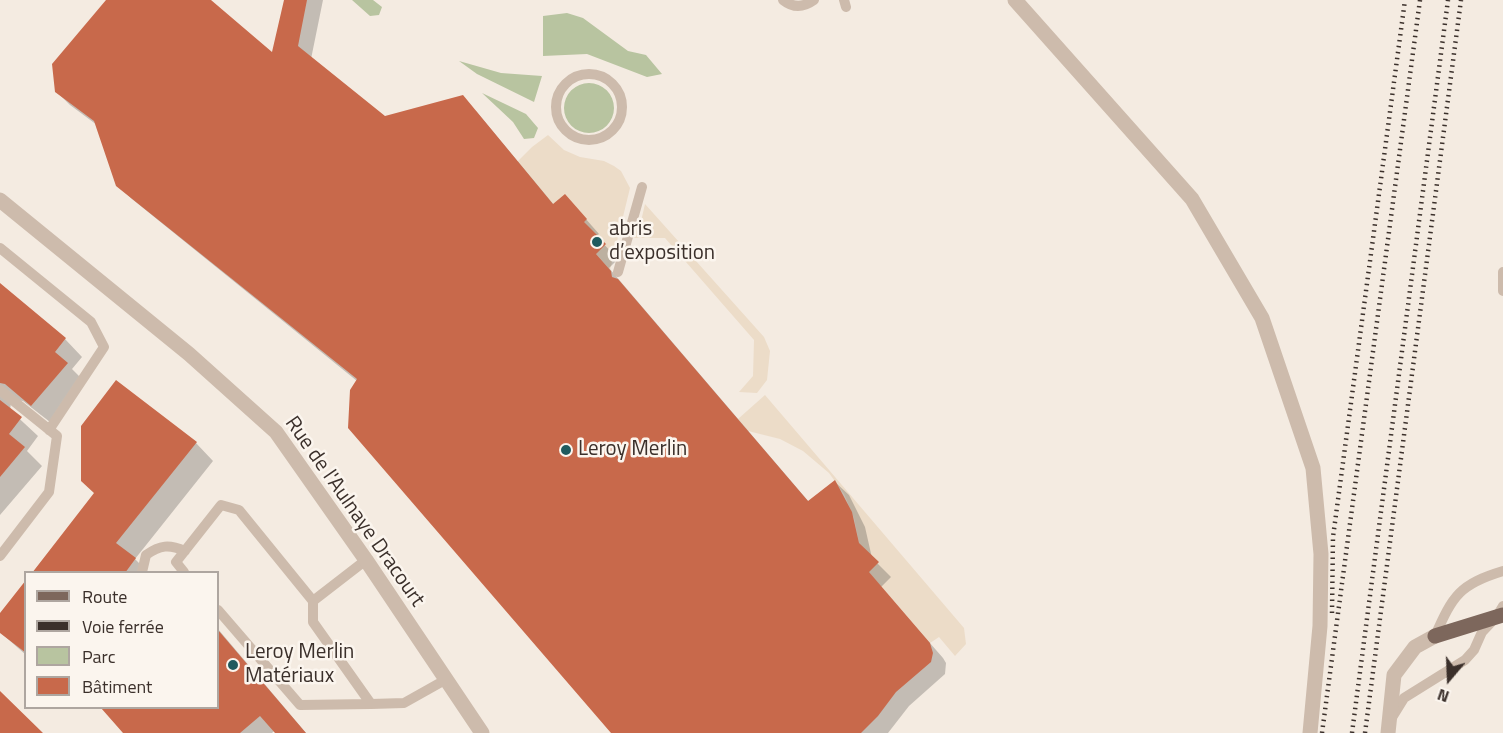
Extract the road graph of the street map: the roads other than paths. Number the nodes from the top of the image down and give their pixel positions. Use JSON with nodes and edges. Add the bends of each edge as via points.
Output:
{"nodes":[{"id":1,"x":783,"y":0,"type":"edge"},
{"id":2,"x":814,"y":0,"type":"edge"},
{"id":3,"x":1015,"y":0,"type":"edge"},
{"id":4,"x":571,"y":136,"type":"joint"},
{"id":5,"x":642,"y":187,"type":"dead end"},
{"id":6,"x":0,"y":200,"type":"edge"},
{"id":7,"x":0,"y":248,"type":"edge"},
{"id":8,"x":618,"y":272,"type":"dead end"},
{"id":9,"x":1503,"y":273,"type":"edge"},
{"id":10,"x":1503,"y":291,"type":"edge"},
{"id":11,"x":0,"y":390,"type":"edge"},
{"id":12,"x":50,"y":430,"type":"junction"},
{"id":13,"x":185,"y":551,"type":"junction"},
{"id":14,"x":0,"y":556,"type":"edge"},
{"id":15,"x":366,"y":560,"type":"junction"},
{"id":16,"x":142,"y":571,"type":"edge"},
{"id":17,"x":183,"y":571,"type":"edge"},
{"id":18,"x":1503,"y":571,"type":"edge"},
{"id":19,"x":314,"y":601,"type":"junction"},
{"id":20,"x":219,"y":611,"type":"edge"},
{"id":21,"x":1501,"y":612,"type":"edge"},
{"id":22,"x":1435,"y":636,"type":"junction"},
{"id":23,"x":445,"y":680,"type":"junction"},
{"id":24,"x":371,"y":704,"type":"junction"},
{"id":25,"x":1389,"y":726,"type":"edge"},
{"id":26,"x":482,"y":733,"type":"edge"},
{"id":27,"x":1310,"y":733,"type":"edge"}],
"edges":[{"from":1,"to":2,"type":"lane","via":[[791,6]]},
{"from":3,"to":27,"type":"street","via":[[1192,199],[1262,318],[1313,468],[1321,554],[1320,626]]},
{"from":4,"to":4,"type":"lane","via":[[584,141],[600,139],[616,128],[623,110],[619,90],[607,78],[590,73],[565,83],[555,102],[558,120]]},
{"from":5,"to":8,"type":"lane"},
{"from":6,"to":15,"type":"street","name":"Rue de l'Aulnaye Dracourt","via":[[189,354],[276,432]]},
{"from":7,"to":12,"type":"lane","via":[[91,322],[104,347]]},
{"from":9,"to":10,"type":"lane"},
{"from":11,"to":12,"type":"lane"},
{"from":12,"to":14,"type":"lane","via":[[57,436],[49,492]]},
{"from":13,"to":16,"type":"lane","via":[[158,546],[146,555]]},
{"from":13,"to":17,"type":"lane","via":[[176,562]]},
{"from":13,"to":19,"type":"lane","via":[[221,505],[239,510]]},
{"from":15,"to":19,"type":"lane"},
{"from":15,"to":23,"type":"street","name":"Rue de l'Aulnaye Dracourt"},
{"from":18,"to":22,"type":"lane","via":[[1477,579],[1459,592]]},
{"from":19,"to":24,"type":"lane","via":[[313,622]]},
{"from":20,"to":24,"type":"lane","via":[[300,705]]},
{"from":21,"to":22,"type":"main road"},
{"from":21,"to":25,"type":"lane","via":[[1482,632],[1465,660],[1404,698]]},
{"from":22,"to":25,"type":"street","via":[[1415,648],[1395,675]]},
{"from":23,"to":24,"type":"lane","via":[[404,703]]},
{"from":23,"to":26,"type":"street","name":"Rue de l'Aulnaye Dracourt"}]}
